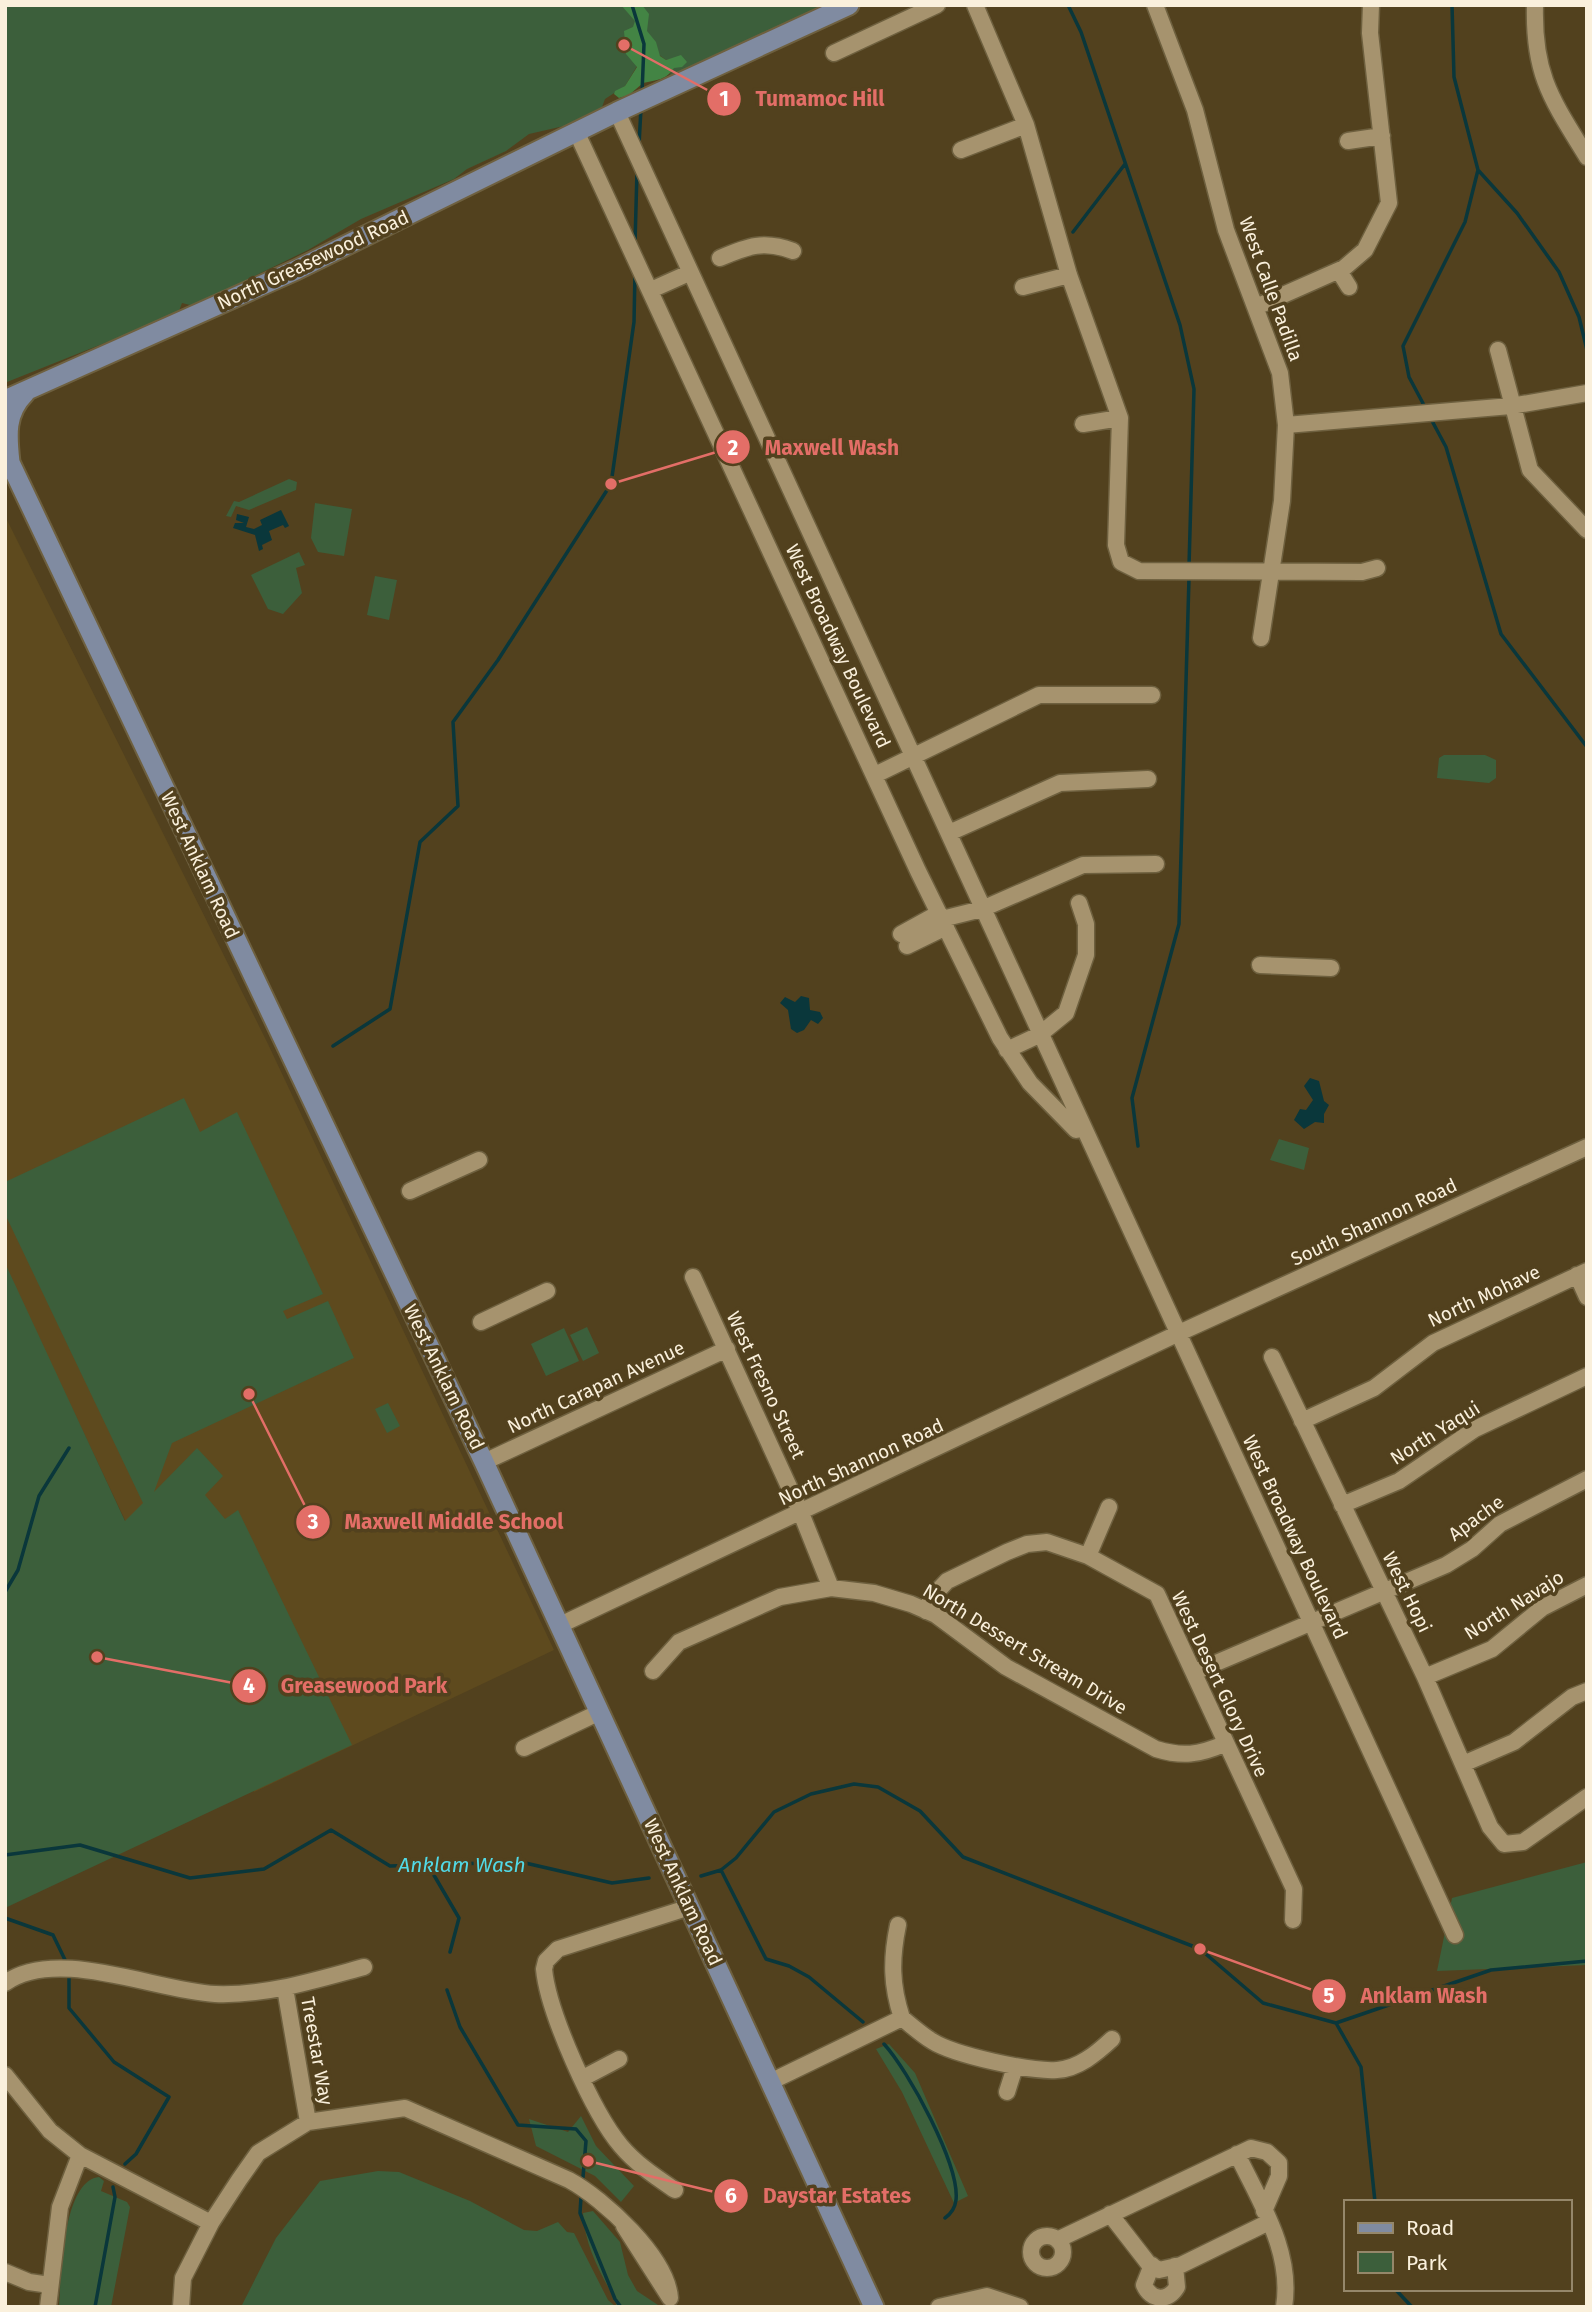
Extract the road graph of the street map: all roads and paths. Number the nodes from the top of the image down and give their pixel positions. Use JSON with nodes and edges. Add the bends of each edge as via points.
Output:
{"nodes":[{"id":1,"x":849,"y":5,"type":"edge"},
{"id":2,"x":937,"y":5,"type":"edge"},
{"id":3,"x":975,"y":5,"type":"edge"},
{"id":4,"x":1155,"y":5,"type":"edge"},
{"id":5,"x":1371,"y":5,"type":"edge"},
{"id":6,"x":1535,"y":5,"type":"edge"},
{"id":7,"x":834,"y":53,"type":"dead end"},
{"id":8,"x":617,"y":112,"type":"junction"},
{"id":9,"x":1026,"y":125,"type":"junction"},
{"id":10,"x":576,"y":131,"type":"junction"},
{"id":11,"x":1382,"y":136,"type":"junction"},
{"id":12,"x":1348,"y":141,"type":"dead end"},
{"id":13,"x":961,"y":150,"type":"dead end"},
{"id":14,"x":1587,"y":157,"type":"edge"},
{"id":15,"x":793,"y":251,"type":"dead end"},
{"id":16,"x":720,"y":258,"type":"dead end"},
{"id":17,"x":1339,"y":271,"type":"junction"},
{"id":18,"x":689,"y":273,"type":"junction"},
{"id":19,"x":1069,"y":275,"type":"junction"},
{"id":20,"x":1023,"y":287,"type":"dead end"},
{"id":21,"x":1349,"y":287,"type":"dead end"},
{"id":22,"x":650,"y":290,"type":"junction"},
{"id":23,"x":1256,"y":307,"type":"junction"},
{"id":24,"x":1498,"y":350,"type":"dead end"},
{"id":25,"x":29,"y":389,"type":"junction"},
{"id":26,"x":1587,"y":393,"type":"edge"},
{"id":27,"x":5,"y":400,"type":"edge"},
{"id":28,"x":1511,"y":406,"type":"junction"},
{"id":29,"x":1119,"y":418,"type":"junction"},
{"id":30,"x":1083,"y":424,"type":"dead end"},
{"id":31,"x":1286,"y":425,"type":"junction"},
{"id":32,"x":7,"y":458,"type":"edge"},
{"id":33,"x":1587,"y":530,"type":"edge"},
{"id":34,"x":1377,"y":568,"type":"dead end"},
{"id":35,"x":1270,"y":573,"type":"junction"},
{"id":36,"x":1261,"y":638,"type":"dead end"},
{"id":37,"x":1152,"y":695,"type":"dead end"},
{"id":38,"x":913,"y":757,"type":"junction"},
{"id":39,"x":875,"y":775,"type":"junction"},
{"id":40,"x":1148,"y":779,"type":"dead end"},
{"id":41,"x":949,"y":833,"type":"junction"},
{"id":42,"x":1156,"y":864,"type":"dead end"},
{"id":43,"x":1079,"y":903,"type":"dead end"},
{"id":44,"x":982,"y":909,"type":"junction"},
{"id":45,"x":942,"y":920,"type":"junction"},
{"id":46,"x":904,"y":940,"type":"dead end"},
{"id":47,"x":1260,"y":965,"type":"dead end"},
{"id":48,"x":1331,"y":968,"type":"dead end"},
{"id":49,"x":1038,"y":1035,"type":"junction"},
{"id":50,"x":1007,"y":1050,"type":"junction"},
{"id":51,"x":1587,"y":1147,"type":"edge"},
{"id":52,"x":1096,"y":1157,"type":"junction"},
{"id":53,"x":479,"y":1160,"type":"dead end"},
{"id":54,"x":410,"y":1191,"type":"dead end"},
{"id":55,"x":1582,"y":1273,"type":"edge"},
{"id":56,"x":693,"y":1277,"type":"dead end"},
{"id":57,"x":547,"y":1291,"type":"dead end"},
{"id":58,"x":1587,"y":1297,"type":"edge"},
{"id":59,"x":481,"y":1322,"type":"dead end"},
{"id":60,"x":1179,"y":1333,"type":"junction"},
{"id":61,"x":727,"y":1349,"type":"junction"},
{"id":62,"x":1272,"y":1357,"type":"dead end"},
{"id":63,"x":1587,"y":1376,"type":"edge"},
{"id":64,"x":1302,"y":1421,"type":"junction"},
{"id":65,"x":484,"y":1462,"type":"junction"},
{"id":66,"x":1587,"y":1479,"type":"edge"},
{"id":67,"x":1342,"y":1505,"type":"junction"},
{"id":68,"x":1109,"y":1507,"type":"dead end"},
{"id":69,"x":801,"y":1513,"type":"junction"},
{"id":70,"x":1088,"y":1556,"type":"junction"},
{"id":71,"x":1587,"y":1585,"type":"edge"},
{"id":72,"x":831,"y":1588,"type":"junction"},
{"id":73,"x":1383,"y":1590,"type":"junction"},
{"id":74,"x":926,"y":1611,"type":"junction"},
{"id":75,"x":1311,"y":1622,"type":"junction"},
{"id":76,"x":559,"y":1625,"type":"junction"},
{"id":77,"x":653,"y":1671,"type":"dead end"},
{"id":78,"x":1195,"y":1672,"type":"junction"},
{"id":79,"x":1424,"y":1677,"type":"junction"},
{"id":80,"x":1587,"y":1691,"type":"edge"},
{"id":81,"x":600,"y":1712,"type":"junction"},
{"id":82,"x":1224,"y":1744,"type":"junction"},
{"id":83,"x":524,"y":1748,"type":"dead end"},
{"id":84,"x":1463,"y":1764,"type":"junction"},
{"id":85,"x":1587,"y":1797,"type":"edge"},
{"id":86,"x":691,"y":1908,"type":"junction"},
{"id":87,"x":1293,"y":1920,"type":"dead end"},
{"id":88,"x":898,"y":1925,"type":"dead end"},
{"id":89,"x":1455,"y":1935,"type":"dead end"},
{"id":90,"x":363,"y":1968,"type":"dead end"},
{"id":91,"x":5,"y":1983,"type":"edge"},
{"id":92,"x":285,"y":1988,"type":"junction"},
{"id":93,"x":902,"y":2018,"type":"junction"},
{"id":94,"x":1112,"y":2039,"type":"dead end"},
{"id":95,"x":619,"y":2059,"type":"dead end"},
{"id":96,"x":1015,"y":2067,"type":"junction"},
{"id":97,"x":5,"y":2075,"type":"edge"},
{"id":98,"x":583,"y":2078,"type":"junction"},
{"id":99,"x":771,"y":2082,"type":"junction"},
{"id":100,"x":1007,"y":2092,"type":"dead end"},
{"id":101,"x":308,"y":2122,"type":"junction"},
{"id":102,"x":1237,"y":2154,"type":"junction"},
{"id":103,"x":80,"y":2155,"type":"junction"},
{"id":104,"x":676,"y":2190,"type":"dead end"},
{"id":105,"x":1110,"y":2214,"type":"junction"},
{"id":106,"x":1267,"y":2217,"type":"junction"},
{"id":107,"x":211,"y":2223,"type":"junction"},
{"id":108,"x":1057,"y":2240,"type":"dead end"},
{"id":109,"x":1152,"y":2265,"type":"junction"},
{"id":110,"x":1175,"y":2266,"type":"junction"},
{"id":111,"x":5,"y":2272,"type":"edge"},
{"id":112,"x":50,"y":2285,"type":"junction"},
{"id":113,"x":674,"y":2302,"type":"edge"},
{"id":114,"x":48,"y":2307,"type":"edge"},
{"id":115,"x":181,"y":2307,"type":"edge"},
{"id":116,"x":874,"y":2307,"type":"edge"},
{"id":117,"x":939,"y":2307,"type":"edge"},
{"id":118,"x":1020,"y":2307,"type":"edge"},
{"id":119,"x":1284,"y":2307,"type":"edge"}],
"edges":[{"from":1,"to":8,"type":"main road","name":"North Greasewood Road"},
{"from":2,"to":7,"type":"street"},
{"from":3,"to":9,"type":"street"},
{"from":4,"to":23,"type":"street","name":"West Calle Padilla","via":[[1195,110],[1226,230]]},
{"from":5,"to":11,"type":"street"},
{"from":6,"to":14,"type":"street","via":[[1539,66],[1547,91]]},
{"from":8,"to":10,"type":"main road","name":"North Greasewood Road"},
{"from":8,"to":18,"type":"street","name":"West Broadway Boulevard"},
{"from":9,"to":13,"type":"street"},
{"from":9,"to":19,"type":"street"},
{"from":10,"to":22,"type":"street","name":"West Broadway Boulevard"},
{"from":10,"to":25,"type":"main road","name":"North Greasewood Road","via":[[296,270]]},
{"from":11,"to":12,"type":"street"},
{"from":11,"to":17,"type":"street","via":[[1389,203],[1365,250]]},
{"from":15,"to":16,"type":"street","via":[[755,243]]},
{"from":17,"to":21,"type":"street"},
{"from":17,"to":23,"type":"street"},
{"from":18,"to":22,"type":"street"},
{"from":18,"to":38,"type":"street","name":"West Broadway Boulevard"},
{"from":19,"to":20,"type":"street"},
{"from":19,"to":29,"type":"street"},
{"from":22,"to":39,"type":"street","name":"West Broadway Boulevard"},
{"from":23,"to":31,"type":"street","name":"West Calle Padilla","via":[[1280,373]]},
{"from":24,"to":28,"type":"street"},
{"from":25,"to":27,"type":"main road","name":"North Greasewood Road"},
{"from":25,"to":32,"type":"main road","via":[[9,416]]},
{"from":26,"to":28,"type":"street"},
{"from":28,"to":31,"type":"street"},
{"from":28,"to":33,"type":"street","via":[[1530,470]]},
{"from":29,"to":30,"type":"street"},
{"from":29,"to":35,"type":"street","via":[[1115,545],[1119,568]]},
{"from":31,"to":35,"type":"street","name":"West Calle Padilla","via":[[1282,501]]},
{"from":32,"to":65,"type":"main road","name":"West Anklam Road"},
{"from":34,"to":35,"type":"street"},
{"from":35,"to":36,"type":"street","name":"West Calle Padilla"},
{"from":37,"to":38,"type":"street","via":[[1039,695]]},
{"from":38,"to":39,"type":"street"},
{"from":38,"to":41,"type":"street","name":"West Broadway Boulevard"},
{"from":39,"to":45,"type":"street","name":"West Broadway Boulevard"},
{"from":40,"to":41,"type":"street","via":[[1060,783]]},
{"from":41,"to":44,"type":"street","name":"West Broadway Boulevard"},
{"from":42,"to":44,"type":"street","via":[[1083,865]]},
{"from":43,"to":49,"type":"street","via":[[1086,924],[1082,969],[1066,1013]]},
{"from":44,"to":45,"type":"street"},
{"from":44,"to":49,"type":"street","name":"West Broadway Boulevard"},
{"from":45,"to":46,"type":"street"},
{"from":45,"to":50,"type":"street","name":"West Broadway Boulevard"},
{"from":47,"to":48,"type":"street"},
{"from":49,"to":50,"type":"street"},
{"from":49,"to":52,"type":"street","name":"West Broadway Boulevard"},
{"from":50,"to":52,"type":"street","name":"West Broadway Boulevard"},
{"from":51,"to":60,"type":"street","name":"South Shannon Road"},
{"from":52,"to":60,"type":"street","name":"West Broadway Boulevard"},
{"from":53,"to":54,"type":"street"},
{"from":55,"to":58,"type":"street"},
{"from":55,"to":64,"type":"street","name":"North Mohave","via":[[1433,1343],[1374,1388]]},
{"from":56,"to":61,"type":"street","name":"West Fresno Street"},
{"from":57,"to":59,"type":"street"},
{"from":60,"to":69,"type":"street","name":"North Shannon Road"},
{"from":60,"to":75,"type":"street","name":"West Broadway Boulevard"},
{"from":61,"to":65,"type":"street","name":"North Carapan Avenue"},
{"from":61,"to":69,"type":"street","name":"West Fresno Street"},
{"from":62,"to":64,"type":"street","name":"West Hopi"},
{"from":63,"to":67,"type":"street","name":"North Yaqui","via":[[1475,1429],[1399,1481]]},
{"from":64,"to":67,"type":"street","name":"West Hopi"},
{"from":65,"to":76,"type":"main road","name":"West Anklam Road"},
{"from":66,"to":73,"type":"street","name":"Apache","via":[[1500,1524],[1446,1565]]},
{"from":67,"to":73,"type":"street","name":"West Hopi"},
{"from":68,"to":70,"type":"street"},
{"from":69,"to":72,"type":"street","name":"West Fresno Street"},
{"from":69,"to":76,"type":"street","name":"North Shannon Road"},
{"from":70,"to":74,"type":"street","name":"West Desert Glory Drive","via":[[1047,1542],[1027,1544],[947,1581]]},
{"from":70,"to":78,"type":"street","name":"West Desert Glory Drive","via":[[1157,1594]]},
{"from":71,"to":79,"type":"street","name":"North Navajo","via":[[1542,1608],[1492,1649]]},
{"from":72,"to":74,"type":"street","name":"North Dessert Stream Drive","via":[[874,1593]]},
{"from":72,"to":77,"type":"street","name":"North Dessert Stream Drive","via":[[780,1597],[679,1642]]},
{"from":73,"to":75,"type":"street","name":"Apache"},
{"from":73,"to":79,"type":"street","name":"West Hopi"},
{"from":74,"to":82,"type":"street","name":"North Dessert Stream Drive","via":[[1006,1667],[1156,1749],[1176,1756]]},
{"from":75,"to":78,"type":"street","name":"Apache"},
{"from":75,"to":89,"type":"street","name":"West Broadway Boulevard"},
{"from":76,"to":81,"type":"main road","name":"West Anklam Road"},
{"from":78,"to":82,"type":"street","name":"West Desert Glory Drive"},
{"from":79,"to":84,"type":"street","name":"West Hopi"},
{"from":80,"to":84,"type":"street","via":[[1572,1697],[1514,1742]]},
{"from":81,"to":83,"type":"street"},
{"from":81,"to":86,"type":"main road","name":"West Anklam Road"},
{"from":82,"to":87,"type":"street","name":"West Desert Glory Drive","via":[[1294,1889]]},
{"from":84,"to":85,"type":"street","name":"West Hopi","via":[[1490,1827],[1504,1844],[1524,1842]]},
{"from":86,"to":98,"type":"street","via":[[558,1948],[541,1959],[545,1981]]},
{"from":86,"to":99,"type":"main road","name":"West Anklam Road"},
{"from":88,"to":93,"type":"street","via":[[891,1959]]},
{"from":90,"to":92,"type":"street"},
{"from":91,"to":92,"type":"street","via":[[41,1968],[216,1994]]},
{"from":92,"to":101,"type":"street","name":"Treestar Way"},
{"from":93,"to":96,"type":"street","via":[[934,2043]]},
{"from":93,"to":99,"type":"street"},
{"from":94,"to":96,"type":"street","via":[[1094,2056],[1059,2071]]},
{"from":95,"to":98,"type":"street"},
{"from":96,"to":100,"type":"street"},
{"from":97,"to":103,"type":"street","via":[[50,2131]]},
{"from":98,"to":104,"type":"street","via":[[623,2149]]},
{"from":99,"to":116,"type":"main road","name":"West Anklam Road"},
{"from":101,"to":107,"type":"street","via":[[258,2153]]},
{"from":101,"to":113,"type":"street","via":[[405,2108],[569,2180],[588,2191],[624,2226]]},
{"from":102,"to":105,"type":"street"},
{"from":102,"to":106,"type":"street"},
{"from":102,"to":106,"type":"street","via":[[1251,2148],[1267,2152],[1279,2163]]},
{"from":103,"to":107,"type":"street"},
{"from":103,"to":112,"type":"street","via":[[60,2207]]},
{"from":105,"to":108,"type":"street"},
{"from":105,"to":109,"type":"street"},
{"from":106,"to":110,"type":"street"},
{"from":106,"to":119,"type":"street","via":[[1281,2248],[1287,2289]]},
{"from":107,"to":115,"type":"street","via":[[183,2278]]},
{"from":109,"to":110,"type":"street","via":[[1159,2270]]},
{"from":109,"to":110,"type":"street","via":[[1144,2285],[1160,2298],[1170,2296],[1177,2287]]},
{"from":111,"to":112,"type":"street"},
{"from":112,"to":114,"type":"street"},
{"from":117,"to":118,"type":"street","via":[[987,2296]]}]}
